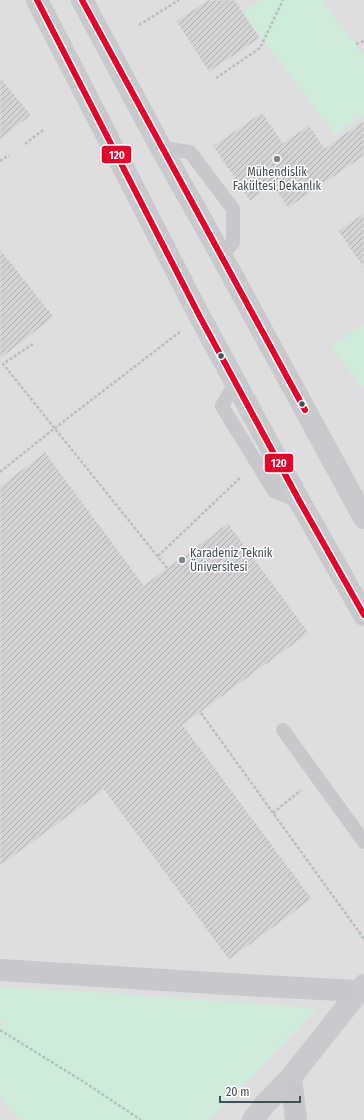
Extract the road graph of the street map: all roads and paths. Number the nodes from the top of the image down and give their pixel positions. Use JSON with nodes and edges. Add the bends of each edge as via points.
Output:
{"nodes":[{"id":1,"x":37,"y":0,"type":"edge"},
{"id":2,"x":82,"y":0,"type":"edge"},
{"id":3,"x":178,"y":0,"type":"edge"},
{"id":4,"x":283,"y":0,"type":"edge"},
{"id":5,"x":139,"y":25,"type":"dead end"},
{"id":6,"x":364,"y":41,"type":"edge"},
{"id":7,"x":356,"y":44,"type":"dead end"},
{"id":8,"x":216,"y":78,"type":"dead end"},
{"id":9,"x":42,"y":130,"type":"dead end"},
{"id":10,"x":25,"y":144,"type":"dead end"},
{"id":11,"x":161,"y":148,"type":"junction"},
{"id":12,"x":9,"y":155,"type":"dead end"},
{"id":13,"x":0,"y":161,"type":"edge"},
{"id":14,"x":222,"y":255,"type":"junction"},
{"id":15,"x":200,"y":317,"type":"junction"},
{"id":16,"x":33,"y":344,"type":"dead end"},
{"id":17,"x":235,"y":382,"type":"junction"},
{"id":18,"x":55,"y":428,"type":"junction"},
{"id":19,"x":256,"y":463,"type":"junction"},
{"id":20,"x":0,"y":472,"type":"edge"},
{"id":21,"x":300,"y":502,"type":"junction"},
{"id":22,"x":364,"y":518,"type":"edge"},
{"id":23,"x":157,"y":556,"type":"junction"},
{"id":24,"x":167,"y":568,"type":"dead end"},
{"id":25,"x":364,"y":615,"type":"edge"},
{"id":26,"x":201,"y":713,"type":"dead end"},
{"id":27,"x":283,"y":730,"type":"dead end"},
{"id":28,"x":316,"y":776,"type":"junction"},
{"id":29,"x":273,"y":813,"type":"junction"},
{"id":30,"x":364,"y":842,"type":"edge"},
{"id":31,"x":364,"y":939,"type":"edge"},
{"id":32,"x":0,"y":970,"type":"edge"},
{"id":33,"x":362,"y":988,"type":"edge"},
{"id":34,"x":0,"y":1030,"type":"edge"},
{"id":35,"x":291,"y":1077,"type":"junction"},
{"id":36,"x":142,"y":1120,"type":"edge"},
{"id":37,"x":253,"y":1120,"type":"edge"},
{"id":38,"x":296,"y":1120,"type":"edge"}],
"edges":[{"from":1,"to":15,"type":"street"},
{"from":2,"to":11,"type":"street"},
{"from":3,"to":5,"type":"path"},
{"from":4,"to":8,"type":"path","via":[[260,48]]},
{"from":6,"to":7,"type":"path"},
{"from":9,"to":10,"type":"path"},
{"from":11,"to":14,"type":"street"},
{"from":11,"to":14,"type":"lane","via":[[190,152],[233,210],[233,243]]},
{"from":12,"to":13,"type":"path"},
{"from":14,"to":22,"type":"street"},
{"from":15,"to":17,"type":"street"},
{"from":15,"to":18,"type":"path"},
{"from":16,"to":18,"type":"path","via":[[3,364]]},
{"from":17,"to":19,"type":"lane","via":[[222,406]]},
{"from":17,"to":21,"type":"street"},
{"from":18,"to":20,"type":"path"},
{"from":18,"to":23,"type":"path"},
{"from":19,"to":21,"type":"lane","via":[[274,491]]},
{"from":19,"to":23,"type":"path"},
{"from":21,"to":25,"type":"street"},
{"from":23,"to":24,"type":"path"},
{"from":26,"to":29,"type":"path"},
{"from":27,"to":28,"type":"lane"},
{"from":28,"to":29,"type":"path"},
{"from":28,"to":30,"type":"lane"},
{"from":29,"to":31,"type":"path"},
{"from":32,"to":33,"type":"street","via":[[238,985]]},
{"from":33,"to":35,"type":"street"},
{"from":34,"to":36,"type":"path"},
{"from":35,"to":37,"type":"street"},
{"from":35,"to":38,"type":"street"}]}
